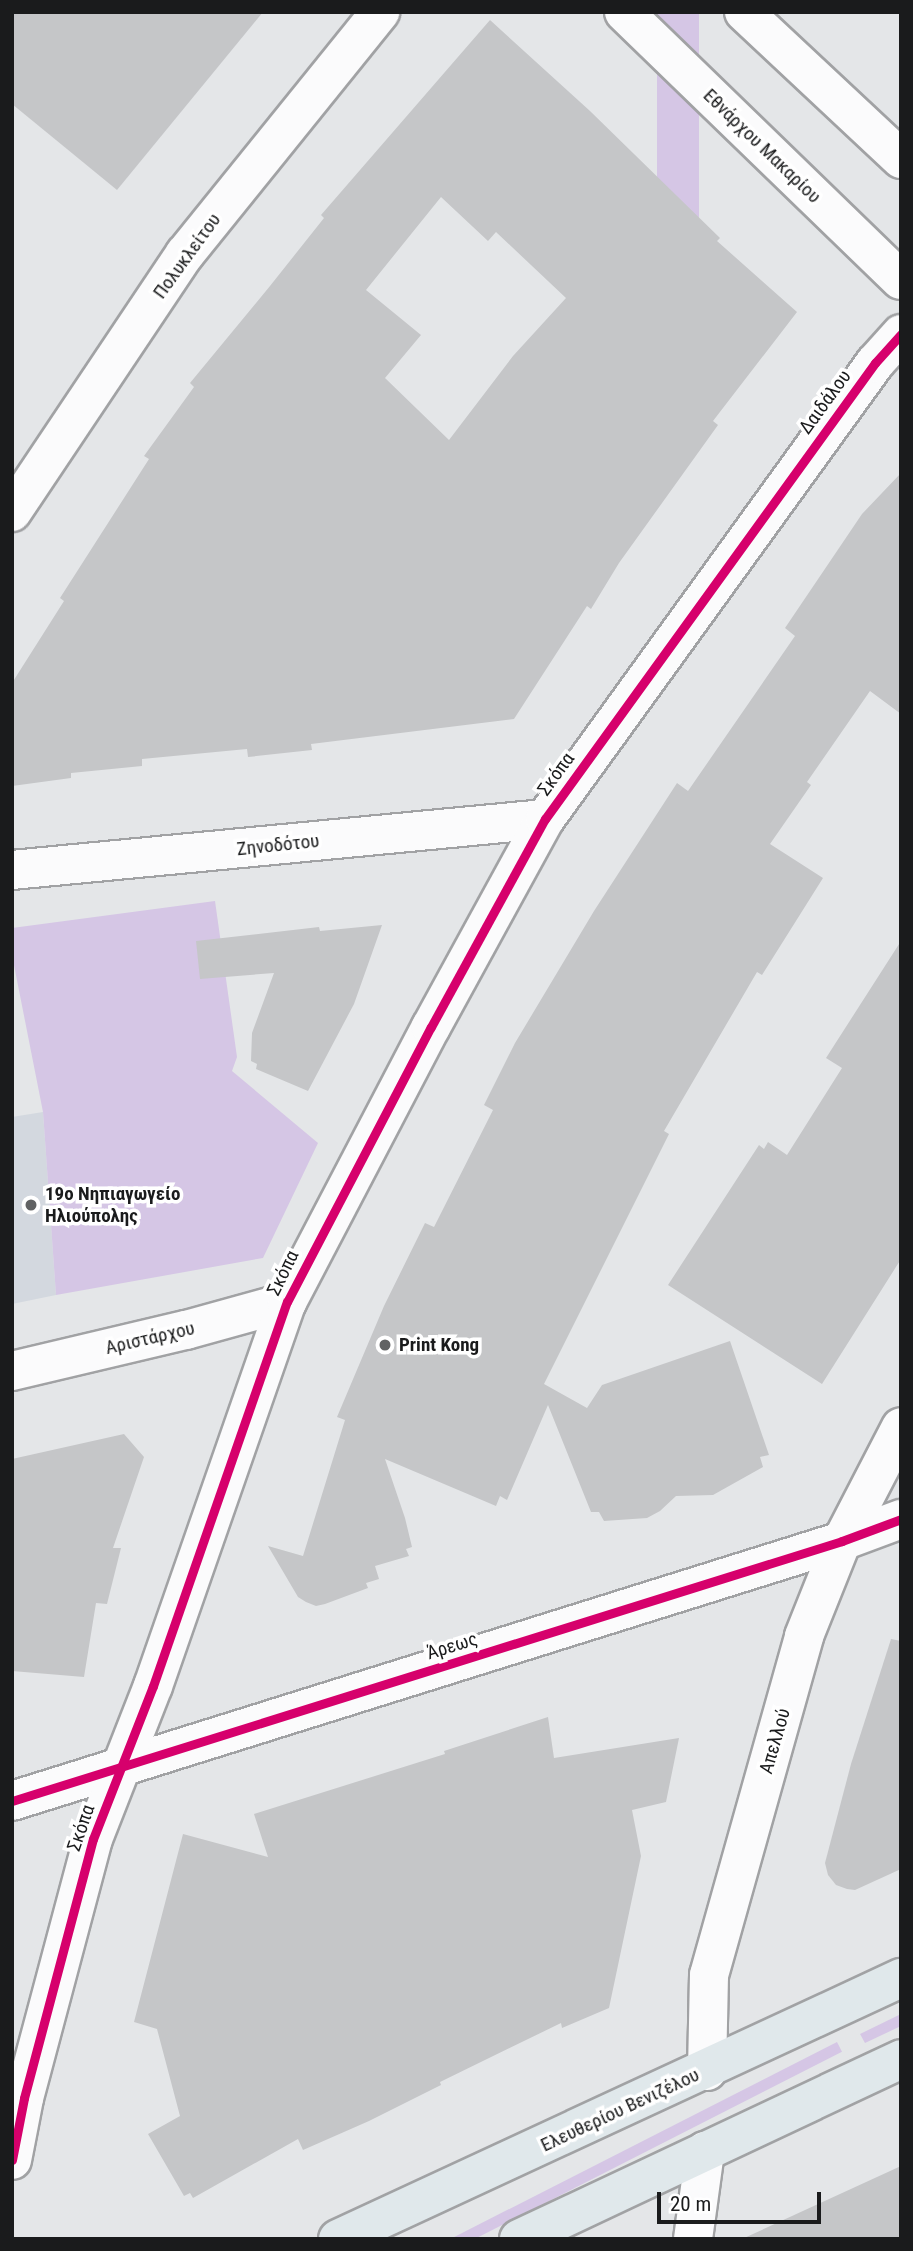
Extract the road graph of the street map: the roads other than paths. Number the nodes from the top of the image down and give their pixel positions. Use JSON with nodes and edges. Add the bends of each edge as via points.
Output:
{"nodes":[{"id":1,"x":380,"y":12,"type":"edge"},
{"id":2,"x":624,"y":12,"type":"edge"},
{"id":3,"x":744,"y":12,"type":"edge"},
{"id":4,"x":901,"y":159,"type":"edge"},
{"id":5,"x":901,"y":281,"type":"edge"},
{"id":6,"x":901,"y":334,"type":"edge"},
{"id":7,"x":781,"y":494,"type":"joint"},
{"id":8,"x":12,"y":512,"type":"edge"},
{"id":9,"x":545,"y":819,"type":"junction"},
{"id":10,"x":12,"y":870,"type":"edge"},
{"id":11,"x":287,"y":1302,"type":"junction"},
{"id":12,"x":12,"y":1371,"type":"edge"},
{"id":13,"x":901,"y":1427,"type":"edge"},
{"id":14,"x":901,"y":1519,"type":"edge"},
{"id":15,"x":842,"y":1542,"type":"junction"},
{"id":16,"x":122,"y":1768,"type":"junction"},
{"id":17,"x":12,"y":1801,"type":"edge"},
{"id":18,"x":901,"y":1978,"type":"edge"},
{"id":19,"x":901,"y":2059,"type":"edge"},
{"id":20,"x":707,"y":2071,"type":"junction"},
{"id":21,"x":705,"y":2151,"type":"junction"},
{"id":22,"x":12,"y":2160,"type":"edge"},
{"id":23,"x":338,"y":2239,"type":"edge"},
{"id":24,"x":519,"y":2239,"type":"edge"},
{"id":25,"x":693,"y":2239,"type":"edge"}],
"edges":[{"from":1,"to":8,"type":"street","name":"Πολυκλείτου","via":[[185,254]]},
{"from":2,"to":5,"type":"street","name":"Εθνάρχου Μακαρίου"},
{"from":3,"to":4,"type":"street"},
{"from":6,"to":7,"type":"street","name":"Δαιδάλου"},
{"from":7,"to":9,"type":"street","name":"Σκόπα"},
{"from":9,"to":10,"type":"street","name":"Ζηνοδότου"},
{"from":9,"to":11,"type":"street","name":"Σκόπα"},
{"from":11,"to":12,"type":"street","name":"Αριστάρχου"},
{"from":11,"to":16,"type":"street","name":"Σκόπα"},
{"from":13,"to":15,"type":"street","name":"Απελλού"},
{"from":14,"to":15,"type":"street","name":"Άρεως"},
{"from":15,"to":16,"type":"street","name":"Άρεως"},
{"from":15,"to":20,"type":"street","name":"Απελλού","via":[[804,1636],[709,1975]]},
{"from":16,"to":17,"type":"street","name":"Άρεως"},
{"from":16,"to":22,"type":"street","name":"Σκόπα","via":[[93,1839],[24,2098]]},
{"from":18,"to":20,"type":"main road","name":"Ελευθερίου Βενιζέλου"},
{"from":19,"to":21,"type":"main road"},
{"from":20,"to":23,"type":"main road","name":"Ελευθερίου Βενιζέλου"},
{"from":21,"to":24,"type":"main road"},
{"from":21,"to":25,"type":"street"}]}
